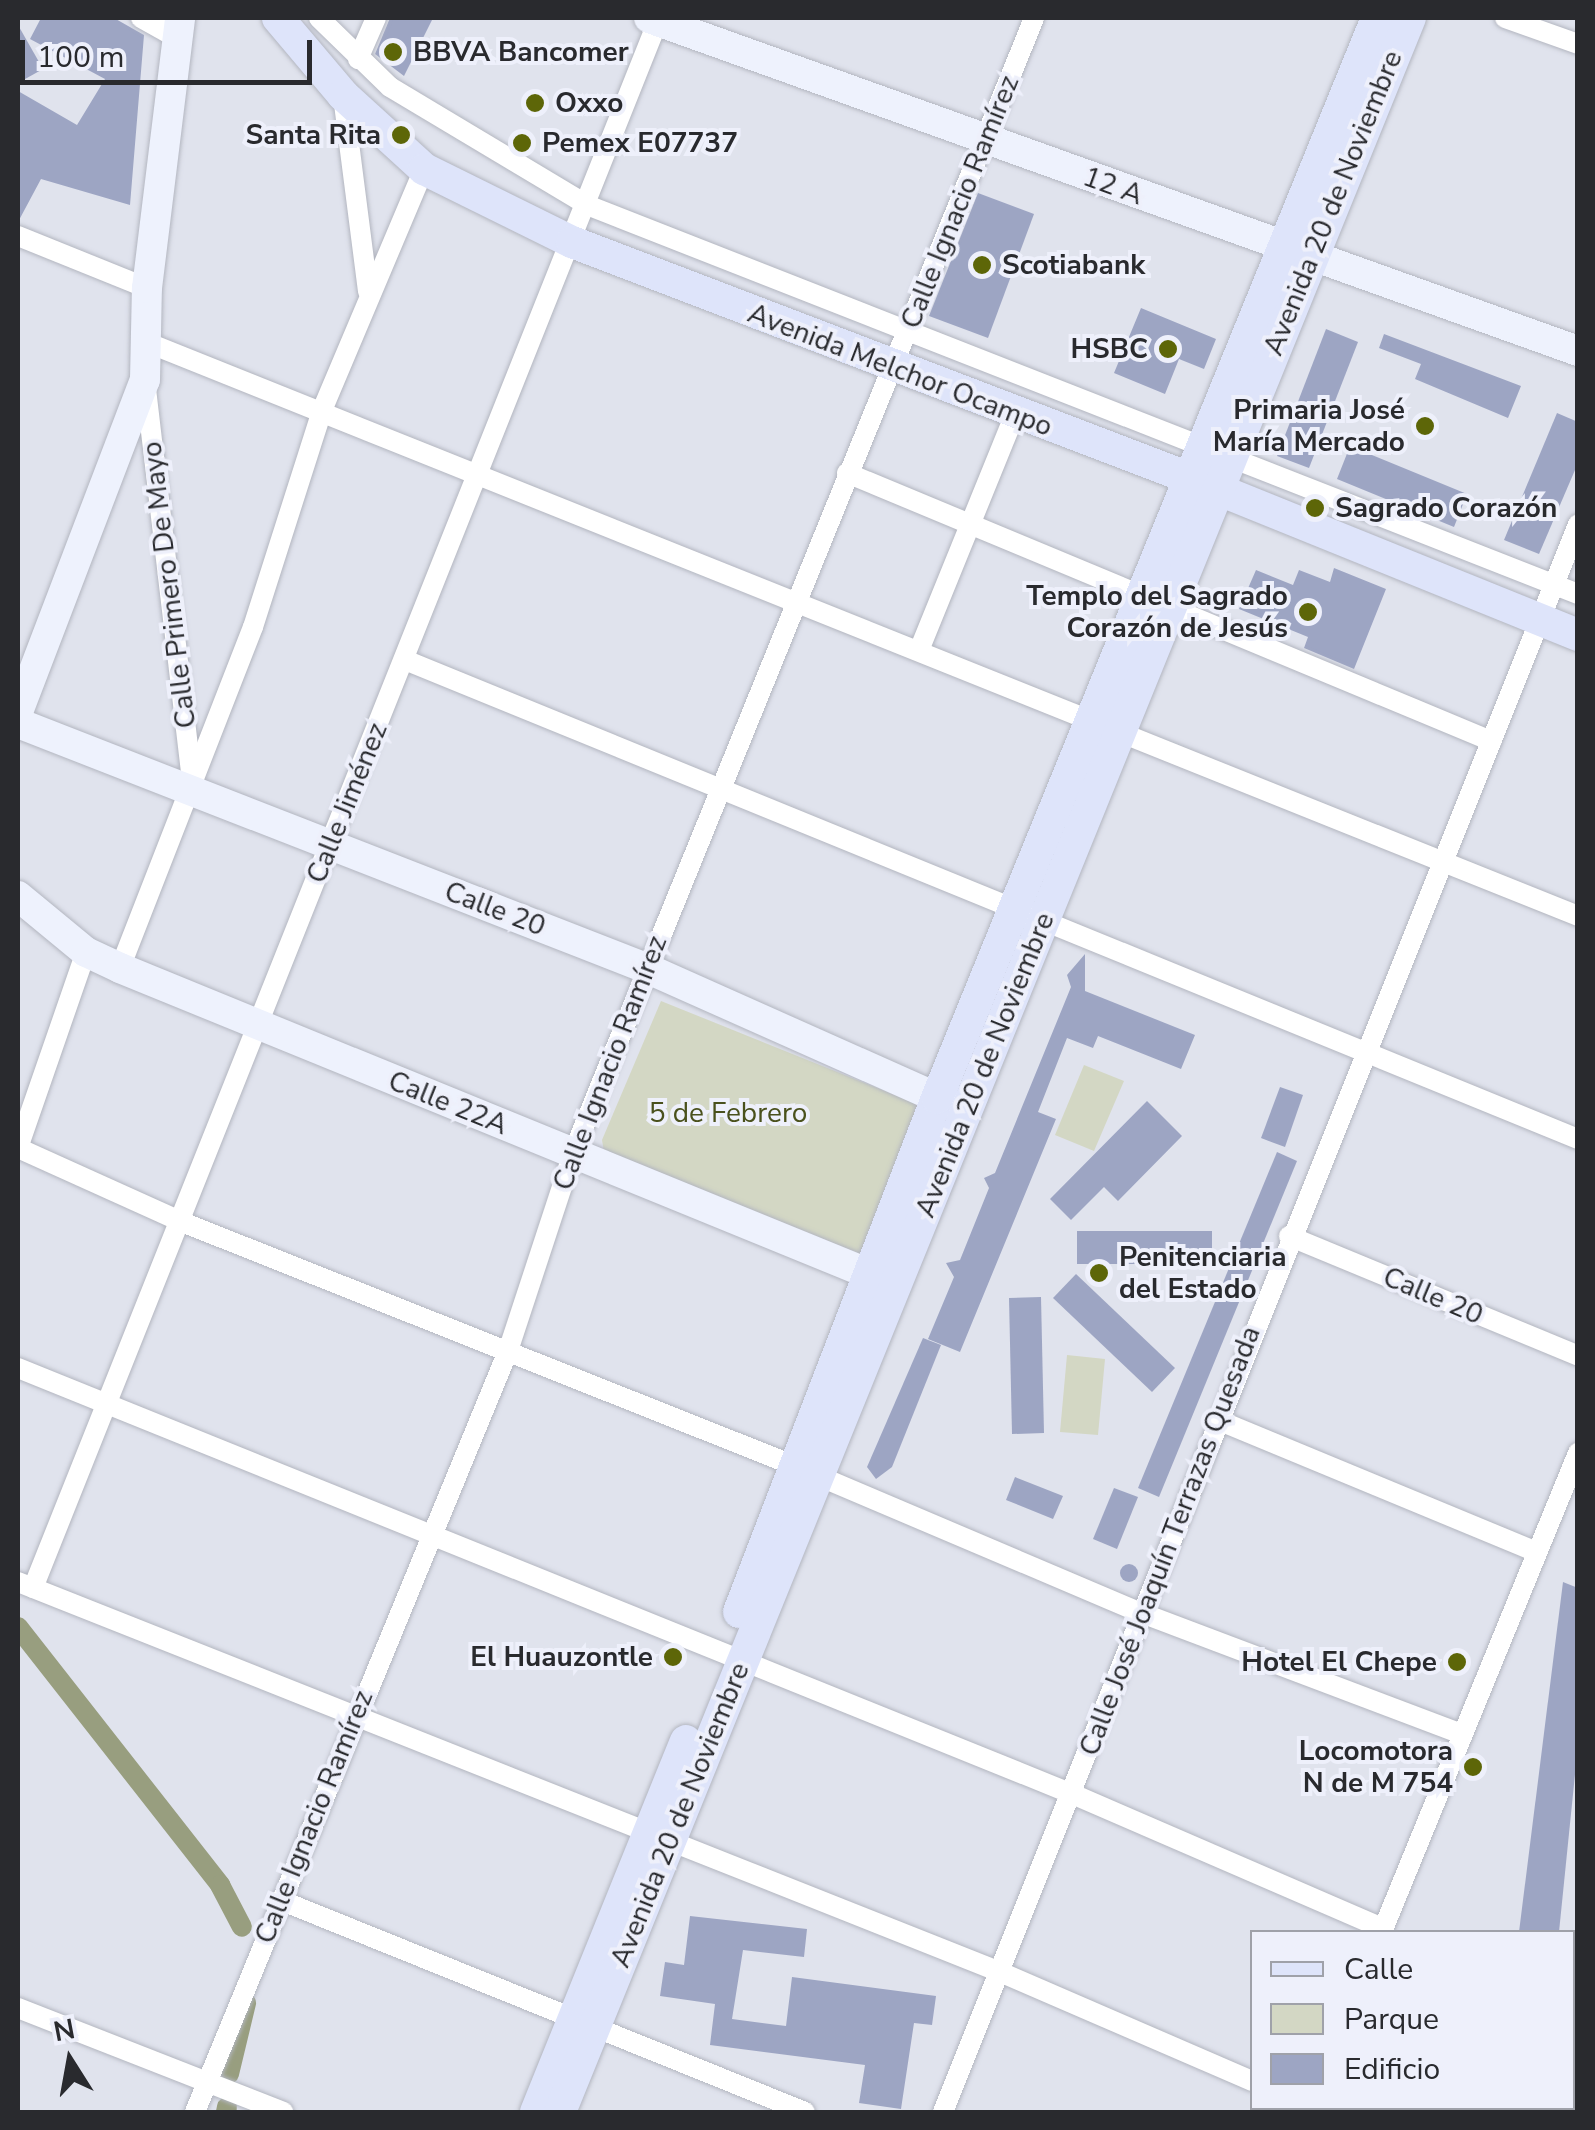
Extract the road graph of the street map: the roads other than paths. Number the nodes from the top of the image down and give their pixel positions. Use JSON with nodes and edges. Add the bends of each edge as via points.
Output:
{"nodes":[{"id":1,"x":141,"y":18,"type":"edge"},
{"id":2,"x":278,"y":18,"type":"edge"},
{"id":3,"x":320,"y":18,"type":"edge"},
{"id":4,"x":376,"y":18,"type":"edge"},
{"id":5,"x":655,"y":18,"type":"edge"},
{"id":6,"x":1034,"y":18,"type":"edge"},
{"id":7,"x":1376,"y":18,"type":"edge"},
{"id":8,"x":1410,"y":18,"type":"edge"},
{"id":9,"x":1505,"y":18,"type":"edge"},
{"id":10,"x":179,"y":28,"type":"edge"},
{"id":11,"x":1578,"y":44,"type":"edge"},
{"id":12,"x":358,"y":59,"type":"junction"},
{"id":13,"x":343,"y":95,"type":"junction"},
{"id":14,"x":986,"y":141,"type":"junction"},
{"id":15,"x":424,"y":168,"type":"junction"},
{"id":16,"x":587,"y":205,"type":"junction"},
{"id":17,"x":18,"y":236,"type":"edge"},
{"id":18,"x":572,"y":242,"type":"junction"},
{"id":19,"x":1296,"y":252,"type":"junction"},
{"id":20,"x":147,"y":288,"type":"junction"},
{"id":21,"x":368,"y":293,"type":"junction"},
{"id":22,"x":909,"y":329,"type":"junction"},
{"id":23,"x":146,"y":342,"type":"junction"},
{"id":24,"x":1578,"y":351,"type":"edge"},
{"id":25,"x":892,"y":369,"type":"junction"},
{"id":26,"x":144,"y":380,"type":"junction"},
{"id":27,"x":323,"y":408,"type":"junction"},
{"id":28,"x":1014,"y":416,"type":"junction"},
{"id":29,"x":1209,"y":468,"type":"junction"},
{"id":30,"x":847,"y":473,"type":"junction"},
{"id":31,"x":476,"y":479,"type":"junction"},
{"id":32,"x":1578,"y":524,"type":"edge"},
{"id":33,"x":972,"y":527,"type":"junction"},
{"id":34,"x":1553,"y":584,"type":"junction"},
{"id":35,"x":1578,"y":594,"type":"edge"},
{"id":36,"x":1155,"y":600,"type":"junction"},
{"id":37,"x":798,"y":602,"type":"junction"},
{"id":38,"x":1540,"y":621,"type":"junction"},
{"id":39,"x":1578,"y":636,"type":"edge"},
{"id":40,"x":920,"y":648,"type":"junction"},
{"id":41,"x":404,"y":660,"type":"junction"},
{"id":42,"x":18,"y":712,"type":"edge"},
{"id":43,"x":18,"y":724,"type":"edge"},
{"id":44,"x":1105,"y":725,"type":"junction"},
{"id":45,"x":1492,"y":741,"type":"junction"},
{"id":46,"x":720,"y":786,"type":"junction"},
{"id":47,"x":193,"y":789,"type":"junction"},
{"id":48,"x":330,"y":845,"type":"junction"},
{"id":49,"x":1441,"y":860,"type":"junction"},
{"id":50,"x":18,"y":896,"type":"edge"},
{"id":51,"x":1578,"y":916,"type":"edge"},
{"id":52,"x":1029,"y":919,"type":"junction"},
{"id":53,"x":86,"y":952,"type":"junction"},
{"id":54,"x":120,"y":968,"type":"junction"},
{"id":55,"x":646,"y":968,"type":"junction"},
{"id":56,"x":256,"y":1027,"type":"junction"},
{"id":57,"x":1363,"y":1056,"type":"junction"},
{"id":58,"x":951,"y":1104,"type":"junction"},
{"id":59,"x":1578,"y":1139,"type":"edge"},
{"id":60,"x":18,"y":1148,"type":"edge"},
{"id":61,"x":573,"y":1153,"type":"junction"},
{"id":62,"x":182,"y":1222,"type":"junction"},
{"id":63,"x":1289,"y":1236,"type":"junction"},
{"id":64,"x":882,"y":1279,"type":"junction"},
{"id":65,"x":508,"y":1350,"type":"junction"},
{"id":66,"x":1578,"y":1356,"type":"edge"},
{"id":67,"x":18,"y":1368,"type":"edge"},
{"id":68,"x":107,"y":1404,"type":"junction"},
{"id":69,"x":1218,"y":1420,"type":"junction"},
{"id":70,"x":1578,"y":1453,"type":"edge"},
{"id":71,"x":807,"y":1471,"type":"junction"},
{"id":72,"x":429,"y":1535,"type":"junction"},
{"id":73,"x":1536,"y":1552,"type":"junction"},
{"id":74,"x":25,"y":1585,"type":"edge"},
{"id":75,"x":1144,"y":1614,"type":"junction"},
{"id":76,"x":734,"y":1655,"type":"junction"},
{"id":77,"x":356,"y":1716,"type":"junction"},
{"id":78,"x":1459,"y":1733,"type":"junction"},
{"id":79,"x":1070,"y":1793,"type":"junction"},
{"id":80,"x":658,"y":1836,"type":"junction"},
{"id":81,"x":280,"y":1900,"type":"junction"},
{"id":82,"x":1381,"y":1930,"type":"edge"},
{"id":83,"x":1383,"y":1930,"type":"edge"},
{"id":84,"x":1000,"y":1972,"type":"junction"},
{"id":85,"x":18,"y":2008,"type":"edge"},
{"id":86,"x":584,"y":2021,"type":"junction"},
{"id":87,"x":1250,"y":2081,"type":"edge"},
{"id":88,"x":207,"y":2083,"type":"junction"},
{"id":89,"x":195,"y":2112,"type":"edge"},
{"id":90,"x":283,"y":2112,"type":"edge"},
{"id":91,"x":536,"y":2112,"type":"edge"},
{"id":92,"x":560,"y":2112,"type":"edge"},
{"id":93,"x":804,"y":2112,"type":"edge"},
{"id":94,"x":943,"y":2112,"type":"edge"}],
"edges":[{"from":1,"to":10,"type":"street"},
{"from":2,"to":13,"type":"main road","name":"Avenida Melchor Ocampo"},
{"from":3,"to":12,"type":"street","name":"Avenida Melchor Ocampo"},
{"from":4,"to":12,"type":"street"},
{"from":5,"to":14,"type":"main road","name":"12 A"},
{"from":5,"to":16,"type":"street","name":"Calle Jiménez"},
{"from":6,"to":14,"type":"street","name":"Calle Ignacio Ramírez"},
{"from":7,"to":19,"type":"main road","name":"Avenida 20 de Noviembre"},
{"from":8,"to":19,"type":"main road","name":"Avenida 20 de Noviembre"},
{"from":9,"to":11,"type":"street"},
{"from":10,"to":20,"type":"main road","name":"Calle Primero De Mayo"},
{"from":12,"to":16,"type":"street","name":"Avenida Melchor Ocampo","via":[[421,108]]},
{"from":13,"to":15,"type":"main road","name":"Avenida Melchor Ocampo"},
{"from":13,"to":21,"type":"street"},
{"from":14,"to":19,"type":"main road","name":"12 A"},
{"from":14,"to":22,"type":"street","name":"Calle Ignacio Ramírez"},
{"from":15,"to":18,"type":"main road","name":"Avenida Melchor Ocampo"},
{"from":15,"to":21,"type":"street"},
{"from":16,"to":18,"type":"street","name":"Calle Jiménez"},
{"from":16,"to":22,"type":"street","name":"Avenida Melchor Ocampo"},
{"from":17,"to":20,"type":"street"},
{"from":18,"to":25,"type":"main road","name":"Avenida Melchor Ocampo"},
{"from":18,"to":31,"type":"street","name":"Calle Jiménez"},
{"from":19,"to":24,"type":"main road","name":"12 A"},
{"from":19,"to":29,"type":"main road","name":"Avenida 20 de Noviembre"},
{"from":20,"to":23,"type":"main road","name":"Calle Primero De Mayo"},
{"from":21,"to":27,"type":"street"},
{"from":22,"to":25,"type":"street","name":"Calle Ignacio Ramírez"},
{"from":22,"to":29,"type":"street","name":"Avenida Melchor Ocampo"},
{"from":23,"to":26,"type":"main road","name":"Calle Primero De Mayo"},
{"from":23,"to":27,"type":"street"},
{"from":25,"to":28,"type":"main road","name":"Avenida Melchor Ocampo"},
{"from":25,"to":30,"type":"street","name":"Calle Ignacio Ramírez"},
{"from":26,"to":42,"type":"main road","name":"Calle Primero De Mayo"},
{"from":26,"to":47,"type":"street","name":"Calle Primero De Mayo"},
{"from":27,"to":31,"type":"street"},
{"from":27,"to":47,"type":"street"},
{"from":28,"to":29,"type":"main road","name":"Avenida Melchor Ocampo"},
{"from":28,"to":33,"type":"street"},
{"from":29,"to":34,"type":"street","name":"Avenida Melchor Ocampo"},
{"from":29,"to":36,"type":"main road","name":"Avenida 20 de Noviembre"},
{"from":29,"to":38,"type":"main road","name":"Avenida Melchor Ocampo"},
{"from":30,"to":33,"type":"street"},
{"from":30,"to":37,"type":"street","name":"Calle Ignacio Ramírez"},
{"from":31,"to":37,"type":"street"},
{"from":31,"to":41,"type":"street","name":"Calle Jiménez"},
{"from":32,"to":34,"type":"street","name":"Calle José Joaquín Terrazas Quesada"},
{"from":33,"to":36,"type":"street"},
{"from":33,"to":40,"type":"street"},
{"from":34,"to":35,"type":"street","name":"Avenida Melchor Ocampo"},
{"from":34,"to":38,"type":"street","name":"Calle José Joaquín Terrazas Quesada"},
{"from":36,"to":44,"type":"main road","name":"Avenida 20 de Noviembre"},
{"from":36,"to":45,"type":"street"},
{"from":37,"to":40,"type":"street"},
{"from":37,"to":46,"type":"street","name":"Calle Ignacio Ramírez"},
{"from":38,"to":39,"type":"main road","name":"Avenida Melchor Ocampo"},
{"from":38,"to":45,"type":"street","name":"Calle José Joaquín Terrazas Quesada"},
{"from":40,"to":44,"type":"street"},
{"from":41,"to":46,"type":"street"},
{"from":41,"to":48,"type":"street","name":"Calle Jiménez"},
{"from":43,"to":47,"type":"main road","name":"Calle 20"},
{"from":44,"to":49,"type":"street"},
{"from":44,"to":52,"type":"main road","name":"Avenida 20 de Noviembre"},
{"from":45,"to":49,"type":"street","name":"Calle José Joaquín Terrazas Quesada"},
{"from":46,"to":52,"type":"street"},
{"from":46,"to":55,"type":"street","name":"Calle Ignacio Ramírez"},
{"from":47,"to":48,"type":"main road","name":"Calle 20"},
{"from":47,"to":54,"type":"street"},
{"from":48,"to":55,"type":"main road","name":"Calle 20"},
{"from":48,"to":56,"type":"street","name":"Calle Jiménez"},
{"from":49,"to":51,"type":"street"},
{"from":49,"to":57,"type":"street","name":"Calle José Joaquín Terrazas Quesada"},
{"from":50,"to":53,"type":"main road","name":"Calle 22A"},
{"from":52,"to":57,"type":"street"},
{"from":52,"to":58,"type":"main road","name":"Avenida 20 de Noviembre"},
{"from":53,"to":54,"type":"main road","name":"Calle 22A"},
{"from":53,"to":60,"type":"street"},
{"from":54,"to":56,"type":"main road","name":"Calle 22A"},
{"from":55,"to":58,"type":"main road","name":"Calle 20"},
{"from":55,"to":61,"type":"street","name":"Calle Ignacio Ramírez"},
{"from":56,"to":61,"type":"main road","name":"Calle 22A"},
{"from":56,"to":62,"type":"street","name":"Calle Jiménez"},
{"from":57,"to":59,"type":"street"},
{"from":57,"to":63,"type":"street","name":"Calle José Joaquín Terrazas Quesada"},
{"from":58,"to":64,"type":"main road","name":"Avenida 20 de Noviembre"},
{"from":60,"to":62,"type":"street"},
{"from":61,"to":64,"type":"main road","name":"Calle 22A"},
{"from":61,"to":65,"type":"street","name":"Calle Ignacio Ramírez"},
{"from":62,"to":65,"type":"street"},
{"from":62,"to":68,"type":"street","name":"Calle Jiménez"},
{"from":63,"to":66,"type":"street","name":"Calle 20"},
{"from":63,"to":69,"type":"street","name":"Calle José Joaquín Terrazas Quesada"},
{"from":64,"to":71,"type":"main road","name":"Avenida 20 de Noviembre"},
{"from":65,"to":71,"type":"street"},
{"from":65,"to":72,"type":"street","name":"Calle Ignacio Ramírez"},
{"from":67,"to":68,"type":"street"},
{"from":68,"to":72,"type":"street"},
{"from":68,"to":74,"type":"street","name":"Calle Jiménez"},
{"from":69,"to":73,"type":"street"},
{"from":69,"to":75,"type":"street","name":"Calle José Joaquín Terrazas Quesada"},
{"from":70,"to":73,"type":"street"},
{"from":71,"to":75,"type":"street"},
{"from":71,"to":76,"type":"main road","name":"Avenida 20 de Noviembre"},
{"from":72,"to":76,"type":"street"},
{"from":72,"to":77,"type":"street","name":"Calle Ignacio Ramírez"},
{"from":73,"to":78,"type":"street"},
{"from":74,"to":77,"type":"street"},
{"from":75,"to":78,"type":"street"},
{"from":75,"to":79,"type":"street","name":"Calle José Joaquín Terrazas Quesada"},
{"from":76,"to":79,"type":"street"},
{"from":76,"to":80,"type":"main road","name":"Avenida 20 de Noviembre"},
{"from":77,"to":80,"type":"street"},
{"from":77,"to":81,"type":"street","name":"Calle Ignacio Ramírez"},
{"from":78,"to":83,"type":"street"},
{"from":79,"to":82,"type":"street"},
{"from":79,"to":84,"type":"street","name":"Calle José Joaquín Terrazas Quesada"},
{"from":80,"to":84,"type":"street"},
{"from":80,"to":86,"type":"main road","name":"Avenida 20 de Noviembre"},
{"from":81,"to":86,"type":"street"},
{"from":81,"to":88,"type":"street","name":"Calle Ignacio Ramírez"},
{"from":84,"to":87,"type":"street"},
{"from":84,"to":94,"type":"street","name":"Calle José Joaquín Terrazas Quesada"},
{"from":85,"to":88,"type":"street"},
{"from":86,"to":91,"type":"main road","name":"Avenida 20 de Noviembre"},
{"from":86,"to":92,"type":"main road","name":"Avenida 20 de Noviembre"},
{"from":86,"to":93,"type":"street"},
{"from":88,"to":89,"type":"street","name":"Calle Ignacio Ramírez"},
{"from":88,"to":90,"type":"street"}]}
